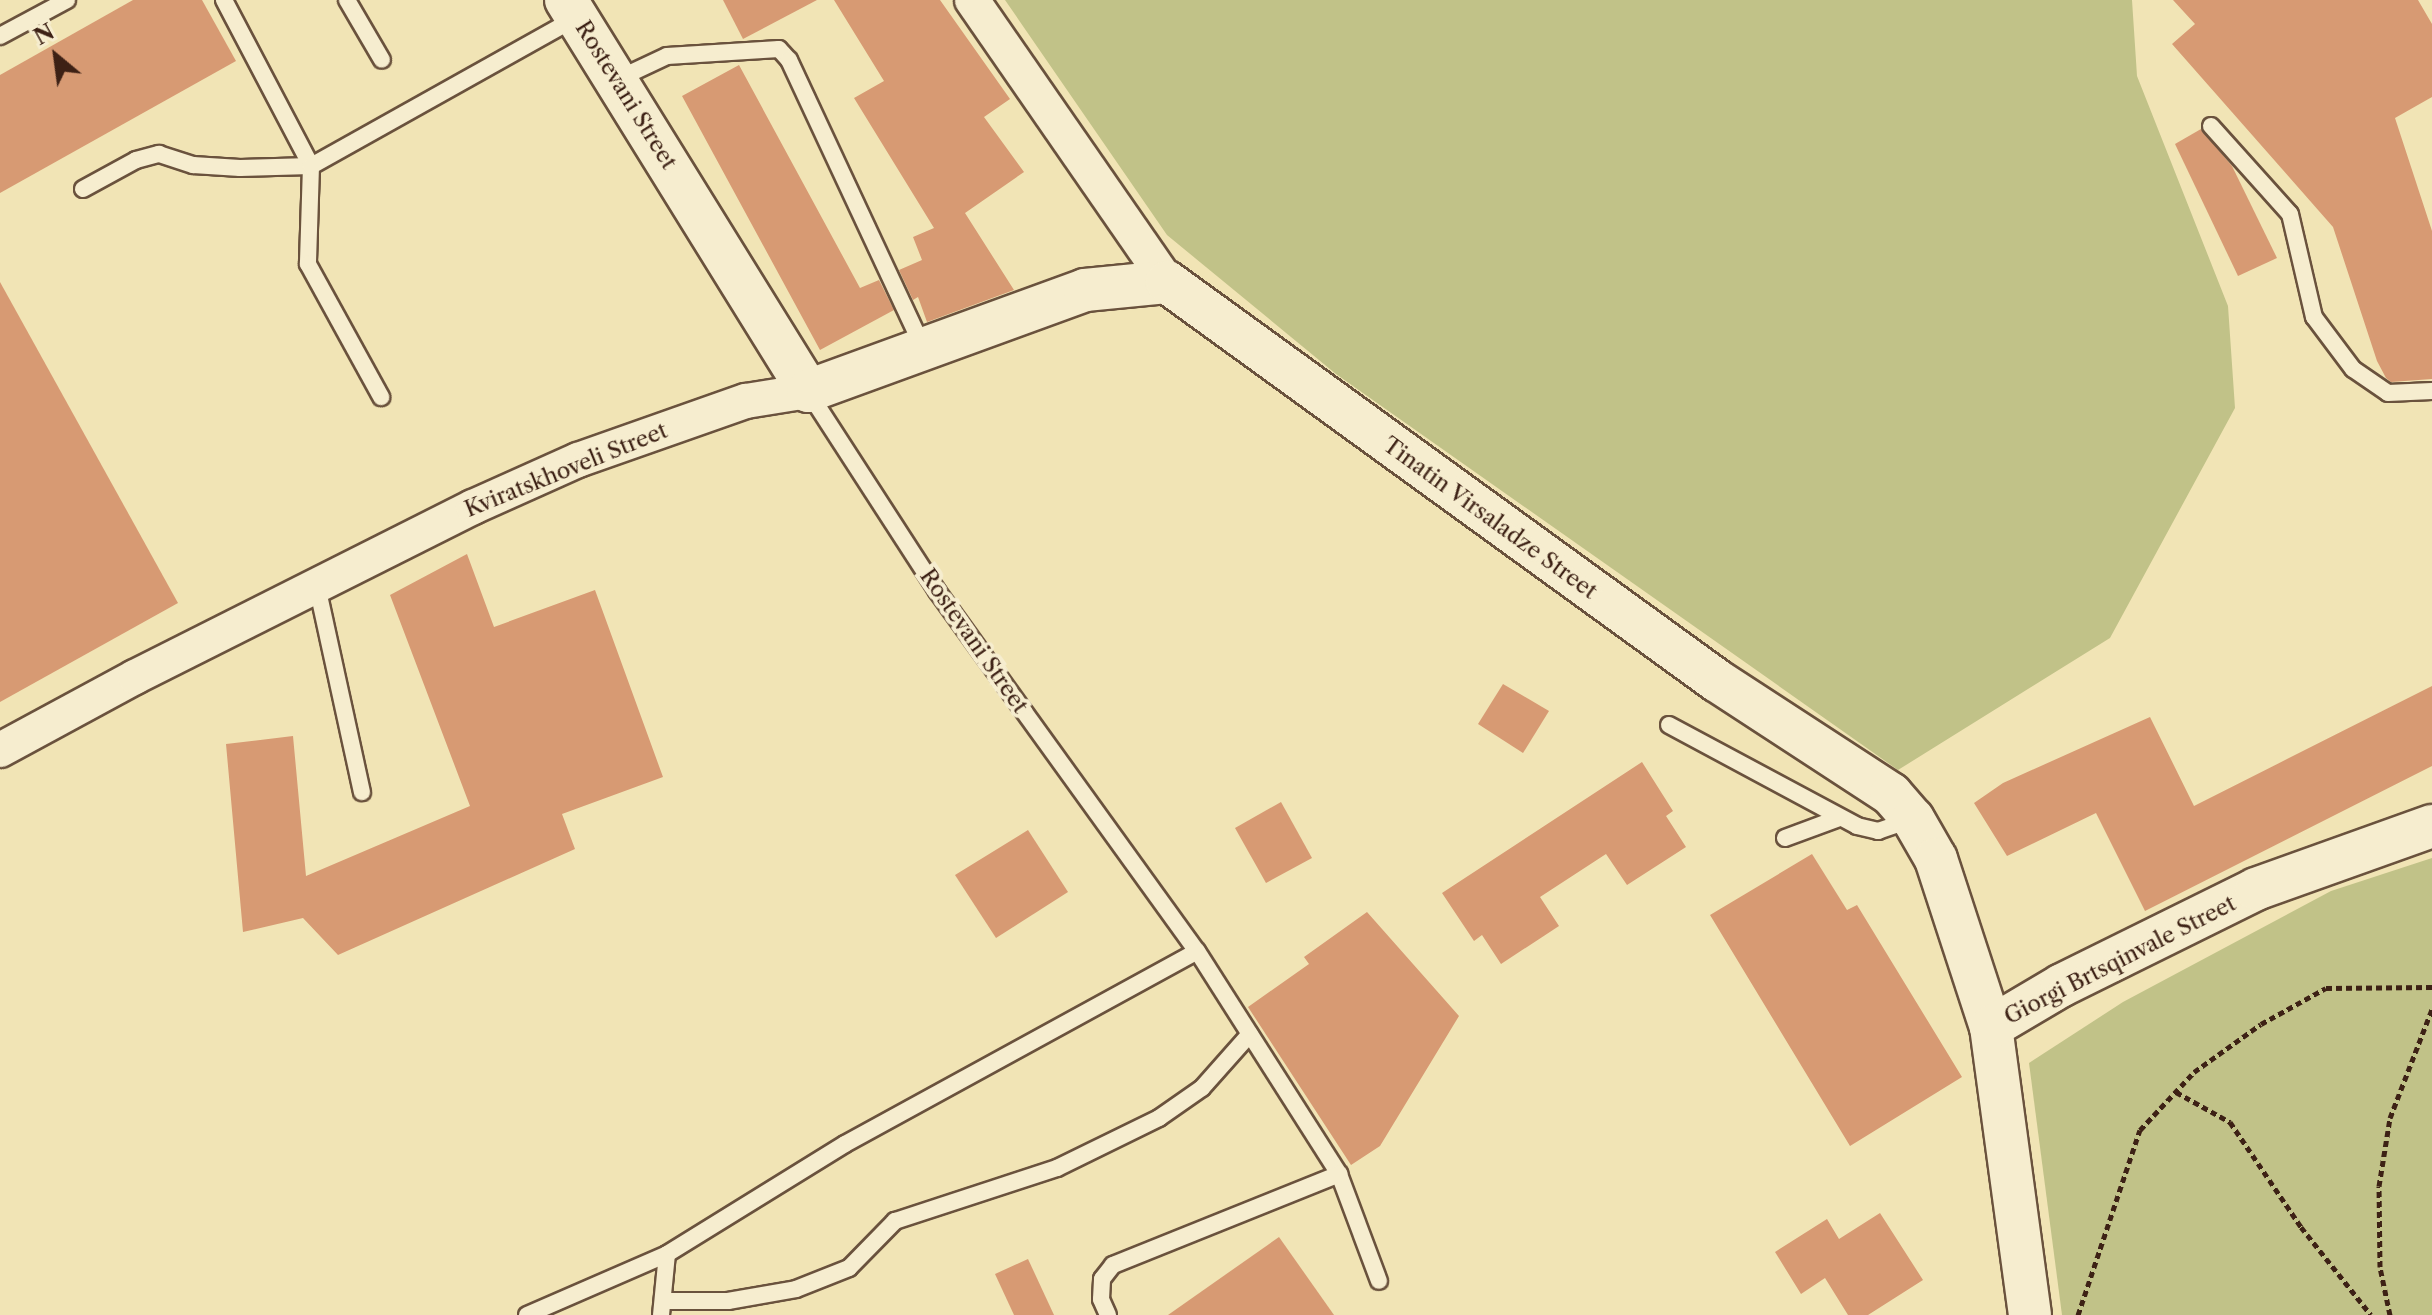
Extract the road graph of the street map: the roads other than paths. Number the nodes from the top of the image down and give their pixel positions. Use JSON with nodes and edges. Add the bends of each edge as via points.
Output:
{"nodes":[{"id":1,"x":67,"y":0,"type":"edge"},
{"id":2,"x":224,"y":0,"type":"edge"},
{"id":3,"x":347,"y":0,"type":"edge"},
{"id":4,"x":972,"y":0,"type":"edge"},
{"id":5,"x":572,"y":9,"type":"edge"},
{"id":6,"x":0,"y":36,"type":"edge"},
{"id":7,"x":382,"y":60,"type":"dead end"},
{"id":8,"x":616,"y":80,"type":"junction"},
{"id":9,"x":2211,"y":126,"type":"dead end"},
{"id":10,"x":311,"y":166,"type":"junction"},
{"id":11,"x":83,"y":189,"type":"dead end"},
{"id":12,"x":1167,"y":282,"type":"junction"},
{"id":13,"x":924,"y":349,"type":"junction"},
{"id":14,"x":808,"y":391,"type":"junction"},
{"id":15,"x":2432,"y":391,"type":"edge"},
{"id":16,"x":381,"y":397,"type":"dead end"},
{"id":17,"x":317,"y":586,"type":"junction"},
{"id":18,"x":1669,"y":725,"type":"dead end"},
{"id":19,"x":0,"y":750,"type":"edge"},
{"id":20,"x":362,"y":792,"type":"dead end"},
{"id":21,"x":1839,"y":818,"type":"junction"},
{"id":22,"x":1913,"y":819,"type":"junction"},
{"id":23,"x":2432,"y":826,"type":"edge"},
{"id":24,"x":1785,"y":838,"type":"dead end"},
{"id":25,"x":1197,"y":951,"type":"junction"},
{"id":26,"x":1991,"y":1027,"type":"junction"},
{"id":27,"x":1250,"y":1034,"type":"junction"},
{"id":28,"x":1339,"y":1174,"type":"junction"},
{"id":29,"x":667,"y":1254,"type":"junction"},
{"id":30,"x":1379,"y":1281,"type":"dead end"},
{"id":31,"x":662,"y":1308,"type":"edge"},
{"id":32,"x":527,"y":1315,"type":"edge"},
{"id":33,"x":1108,"y":1315,"type":"edge"},
{"id":34,"x":2030,"y":1315,"type":"edge"}],
"edges":[{"from":1,"to":6,"type":"lane"},
{"from":2,"to":10,"type":"lane"},
{"from":3,"to":7,"type":"lane"},
{"from":4,"to":12,"type":"street","name":"Tinatin Virsaladze Street"},
{"from":5,"to":8,"type":"street","name":"Rostevani Street"},
{"from":5,"to":10,"type":"lane"},
{"from":8,"to":13,"type":"lane","via":[[667,56],[779,49],[789,60]]},
{"from":8,"to":14,"type":"street","name":"Rostevani Street"},
{"from":9,"to":15,"type":"lane","via":[[2290,214],[2314,317],[2353,369],[2388,393]]},
{"from":10,"to":11,"type":"lane","via":[[193,165],[159,154],[136,160]]},
{"from":10,"to":16,"type":"lane","via":[[308,264]]},
{"from":12,"to":13,"type":"street","name":"Kviratskhoveli Street","via":[[1085,290]]},
{"from":12,"to":22,"type":"street","name":"Tinatin Virsaladze Street","via":[[1716,680],[1891,794]]},
{"from":13,"to":14,"type":"street","name":"Kviratskhoveli Street"},
{"from":14,"to":17,"type":"street","name":"Kviratskhoveli Street","via":[[746,401],[578,460]]},
{"from":14,"to":25,"type":"lane","name":"Rostevani Street","via":[[937,591]]},
{"from":17,"to":19,"type":"street","name":"Kviratskhoveli Street"},
{"from":17,"to":20,"type":"lane"},
{"from":18,"to":21,"type":"lane"},
{"from":21,"to":22,"type":"lane","via":[[1878,831]]},
{"from":21,"to":24,"type":"lane"},
{"from":22,"to":26,"type":"street","name":"Tinatin Virsaladze Street","via":[[1936,859]]},
{"from":23,"to":26,"type":"street","name":"Giorgi Brtsqinvale Street","via":[[2256,889],[2062,985]]},
{"from":25,"to":27,"type":"lane","name":"Rostevani Street"},
{"from":25,"to":29,"type":"lane","via":[[845,1144]]},
{"from":26,"to":34,"type":"street","name":"Giorgi Brtsqinvale Street"},
{"from":27,"to":28,"type":"lane","name":"Rostevani Street"},
{"from":27,"to":31,"type":"lane","via":[[1202,1088],[1159,1118],[1057,1168],[895,1221],[849,1268],[796,1289]]},
{"from":28,"to":30,"type":"lane","name":"Rostevani Street"},
{"from":28,"to":33,"type":"lane","via":[[1113,1265],[1102,1279],[1101,1299]]},
{"from":29,"to":31,"type":"lane"},
{"from":29,"to":32,"type":"lane"}]}
